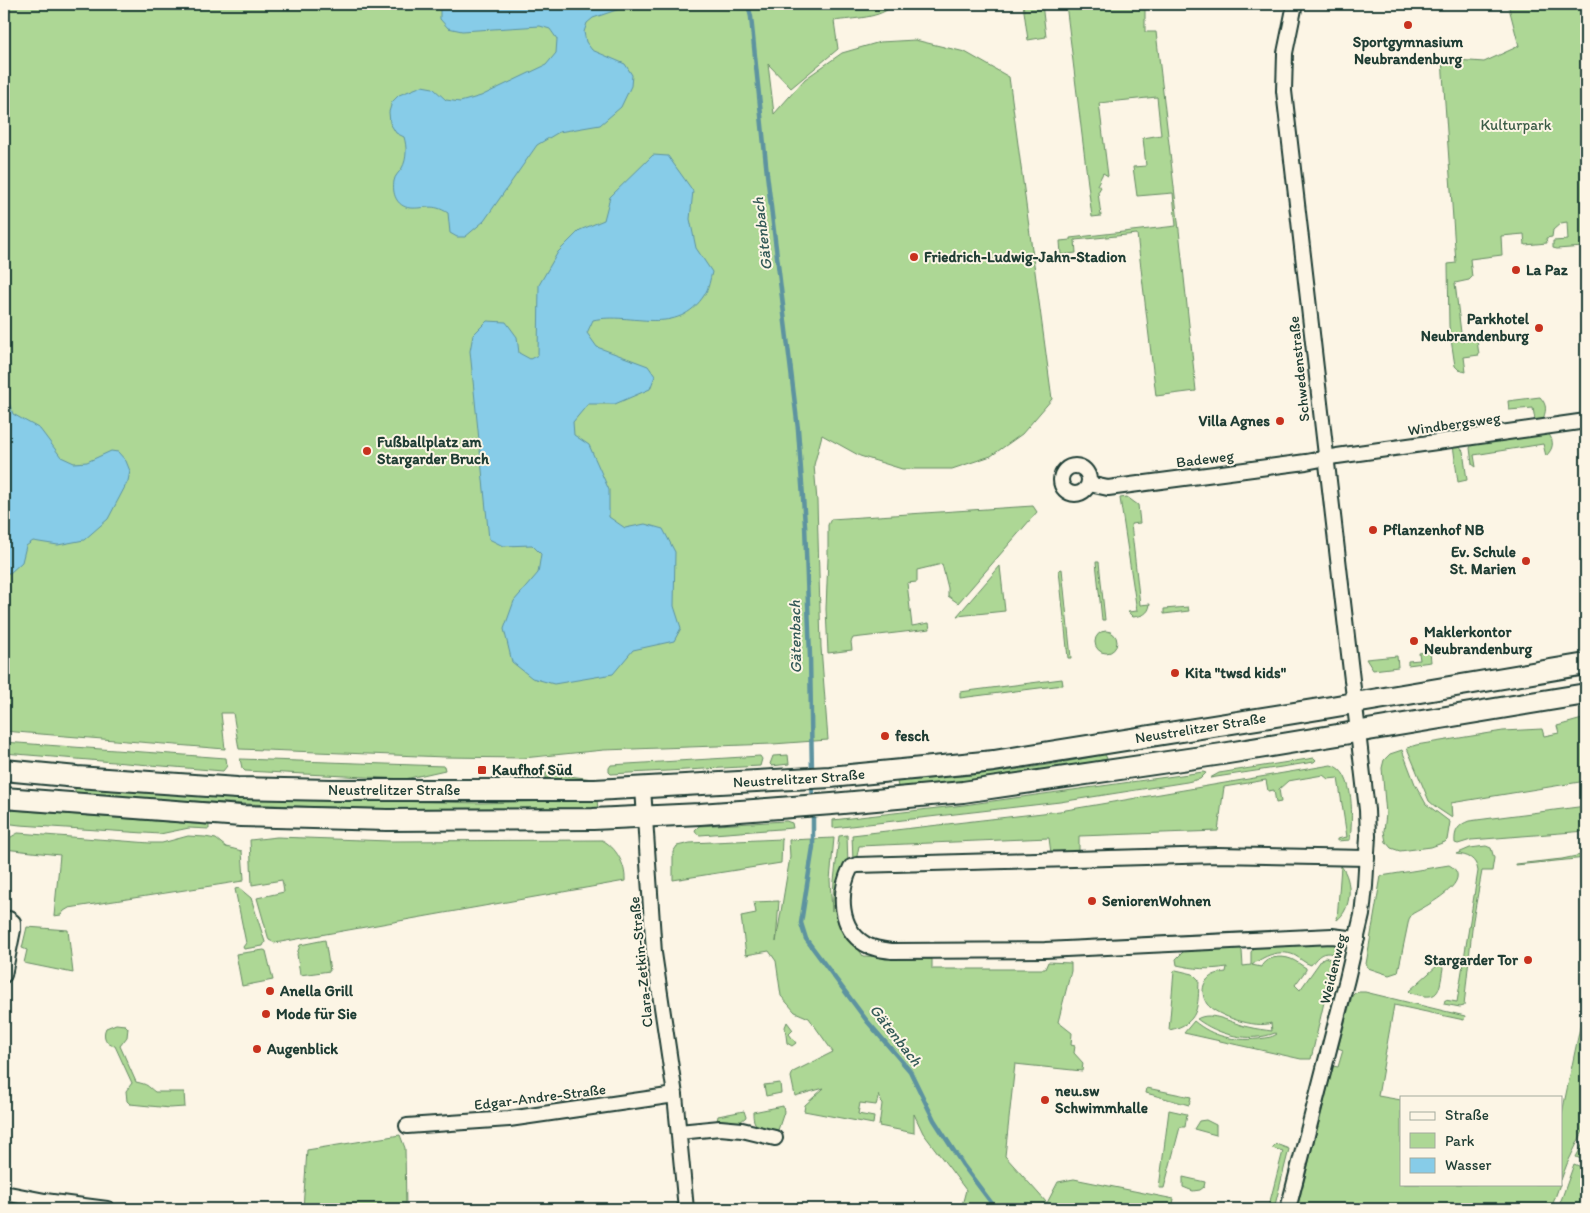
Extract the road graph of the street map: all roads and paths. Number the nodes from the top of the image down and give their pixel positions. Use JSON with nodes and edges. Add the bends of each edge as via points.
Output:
{"nodes":[{"id":1,"x":1295,"y":4,"type":"edge"},
{"id":2,"x":1586,"y":421,"type":"edge"},
{"id":3,"x":1325,"y":458,"type":"junction"},
{"id":4,"x":1089,"y":484,"type":"dead end"},
{"id":5,"x":1586,"y":664,"type":"edge"},
{"id":6,"x":1586,"y":694,"type":"edge"},
{"id":7,"x":1354,"y":703,"type":"junction"},
{"id":8,"x":1357,"y":731,"type":"junction"},
{"id":9,"x":4,"y":770,"type":"edge"},
{"id":10,"x":642,"y":788,"type":"junction"},
{"id":11,"x":4,"y":798,"type":"edge"},
{"id":12,"x":644,"y":817,"type":"junction"},
{"id":13,"x":1366,"y":858,"type":"junction"},
{"id":14,"x":4,"y":918,"type":"edge"},
{"id":15,"x":1357,"y":939,"type":"junction"},
{"id":16,"x":4,"y":976,"type":"edge"},
{"id":17,"x":675,"y":1095,"type":"junction"},
{"id":18,"x":408,"y":1126,"type":"dead end"},
{"id":19,"x":679,"y":1132,"type":"junction"},
{"id":20,"x":775,"y":1138,"type":"dead end"},
{"id":21,"x":4,"y":1193,"type":"edge"},
{"id":22,"x":107,"y":1209,"type":"edge"},
{"id":23,"x":686,"y":1209,"type":"edge"},
{"id":24,"x":1288,"y":1209,"type":"edge"}],
"edges":[{"from":1,"to":3,"type":"street","name":"Schwedenstraße","via":[[1285,53],[1284,91]]},
{"from":2,"to":3,"type":"street","name":"Windbergsweg"},
{"from":3,"to":4,"type":"street","name":"Badeweg","via":[[1108,488]]},
{"from":3,"to":7,"type":"street","name":"Schwedenstraße"},
{"from":5,"to":7,"type":"main road","name":"Neustrelitzer Straße"},
{"from":6,"to":8,"type":"main road","name":"Neustrelitzer Straße"},
{"from":7,"to":8,"type":"street","name":"Schwedenstraße"},
{"from":7,"to":10,"type":"main road","name":"Neustrelitzer Straße","via":[[994,761],[830,777]]},
{"from":8,"to":12,"type":"main road","name":"Neustrelitzer Straße","via":[[973,790],[792,808]]},
{"from":8,"to":13,"type":"street","name":"Weidenweg","via":[[1367,810]]},
{"from":9,"to":10,"type":"main road","name":"Neustrelitzer Straße","via":[[237,788]]},
{"from":10,"to":12,"type":"street","name":"Clara-Zetkin-Straße"},
{"from":11,"to":12,"type":"main road","name":"Neustrelitzer Straße","via":[[220,815],[349,819]]},
{"from":12,"to":17,"type":"street","name":"Clara-Zetkin-Straße","via":[[654,952]]},
{"from":13,"to":15,"type":"street","name":"Weidenweg"},
{"from":13,"to":15,"type":"street","via":[[1218,855],[857,865],[851,867],[844,887],[844,918],[854,936],[866,945],[892,951],[1045,950],[1332,936]]},
{"from":14,"to":16,"type":"street","via":[[13,922],[13,930]]},
{"from":15,"to":24,"type":"street","name":"Weidenweg"},
{"from":17,"to":18,"type":"street","name":"Edgar-Andre-Straße","via":[[509,1119]]},
{"from":17,"to":19,"type":"street","name":"Clara-Zetkin-Straße"},
{"from":19,"to":20,"type":"street","via":[[720,1128]]},
{"from":19,"to":23,"type":"street","name":"Clara-Zetkin-Straße"},
{"from":21,"to":22,"type":"street","via":[[45,1202]]}]}
